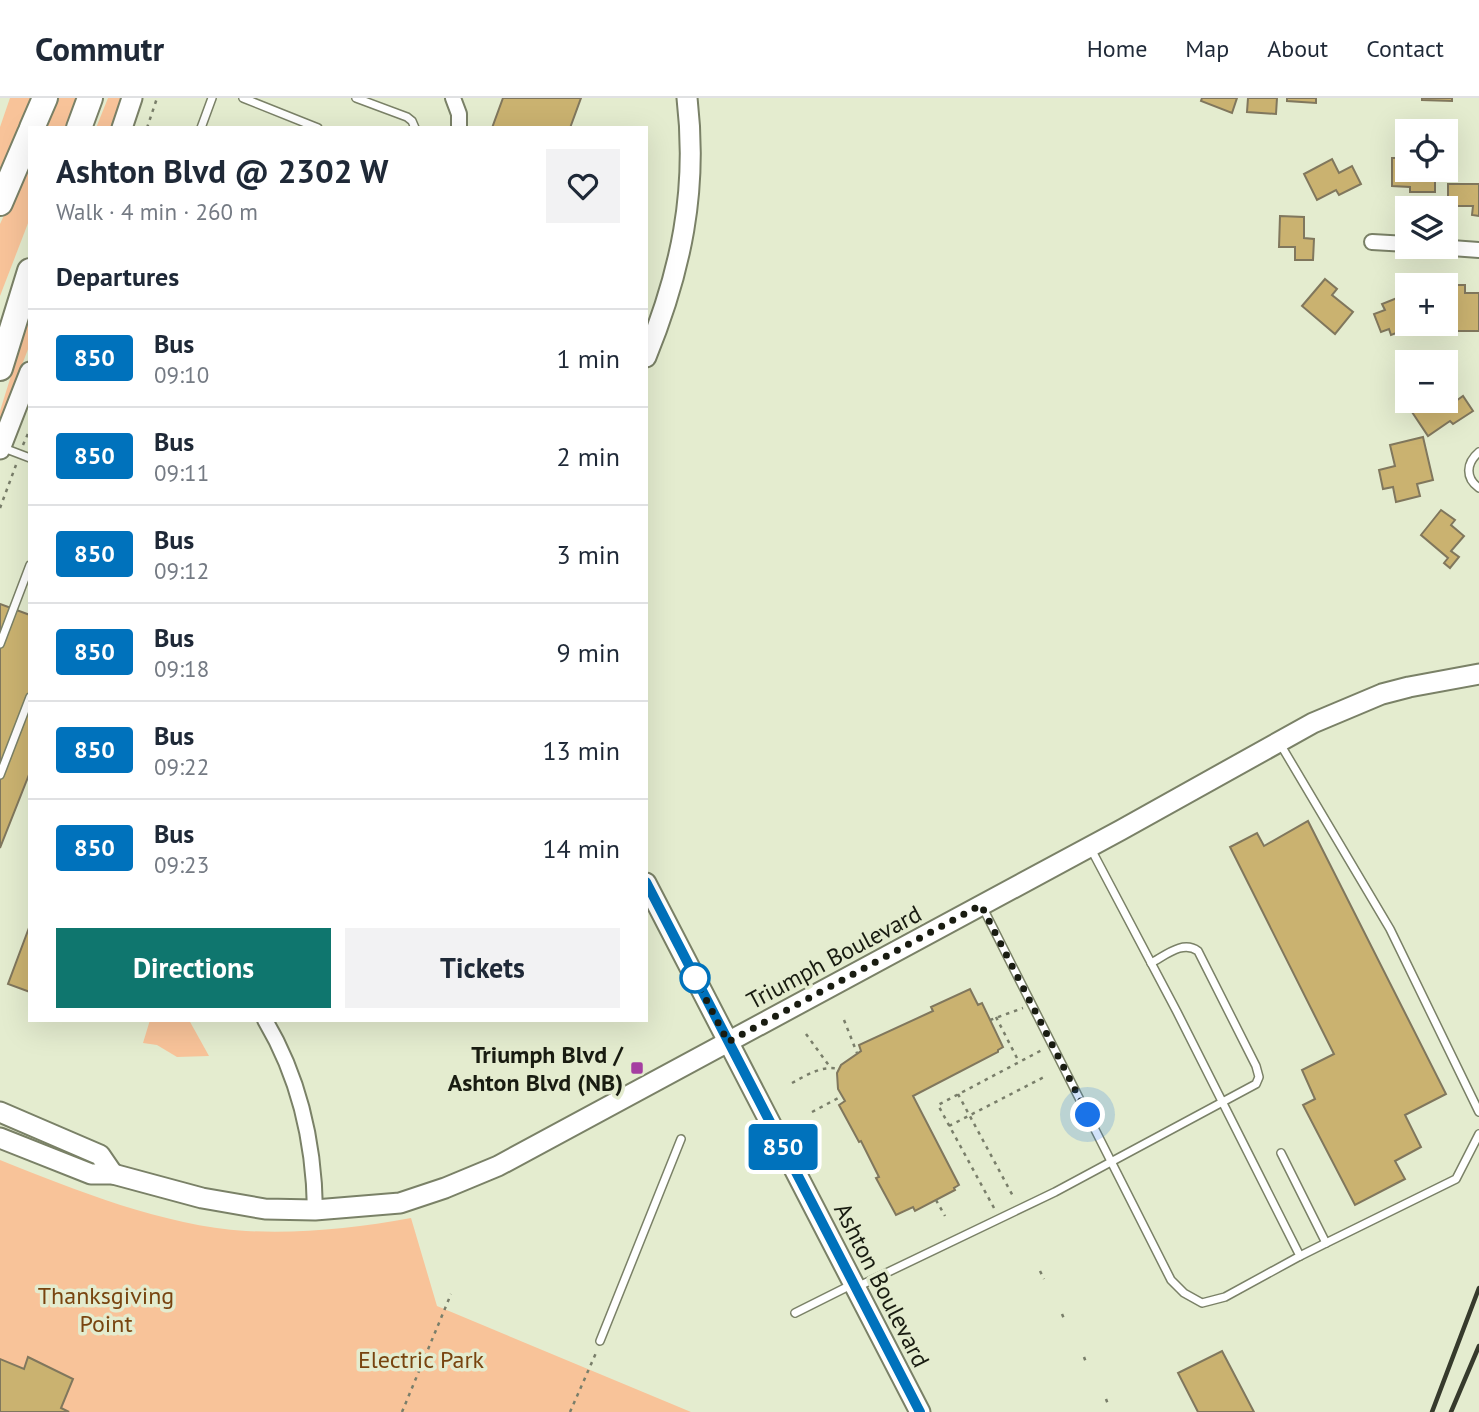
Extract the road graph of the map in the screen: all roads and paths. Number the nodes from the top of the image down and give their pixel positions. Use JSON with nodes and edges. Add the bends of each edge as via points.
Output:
{"nodes":[{"id":1,"x":45,"y":98,"type":"edge"},
{"id":2,"x":90,"y":98,"type":"edge"},
{"id":3,"x":132,"y":98,"type":"edge"},
{"id":4,"x":157,"y":98,"type":"edge"},
{"id":5,"x":212,"y":98,"type":"edge"},
{"id":6,"x":243,"y":98,"type":"edge"},
{"id":7,"x":356,"y":98,"type":"edge"},
{"id":8,"x":453,"y":98,"type":"edge"},
{"id":9,"x":687,"y":98,"type":"edge"},
{"id":10,"x":33,"y":126,"type":"edge"},
{"id":11,"x":80,"y":126,"type":"edge"},
{"id":12,"x":123,"y":126,"type":"edge"},
{"id":13,"x":148,"y":126,"type":"edge"},
{"id":14,"x":202,"y":126,"type":"edge"},
{"id":15,"x":313,"y":126,"type":"edge"},
{"id":16,"x":414,"y":126,"type":"edge"},
{"id":17,"x":459,"y":126,"type":"edge"},
{"id":18,"x":28,"y":139,"type":"edge"},
{"id":19,"x":0,"y":203,"type":"edge"},
{"id":20,"x":1372,"y":242,"type":"dead end"},
{"id":21,"x":1395,"y":243,"type":"edge"},
{"id":22,"x":1458,"y":248,"type":"edge"},
{"id":23,"x":1479,"y":250,"type":"edge"},
{"id":24,"x":28,"y":257,"type":"edge"},
{"id":25,"x":28,"y":277,"type":"edge"},
{"id":26,"x":0,"y":324,"type":"edge"},
{"id":27,"x":648,"y":351,"type":"edge"},
{"id":28,"x":0,"y":368,"type":"edge"},
{"id":29,"x":28,"y":377,"type":"edge"},
{"id":30,"x":28,"y":434,"type":"edge"},
{"id":31,"x":0,"y":448,"type":"edge"},
{"id":32,"x":1479,"y":452,"type":"edge"},
{"id":33,"x":20,"y":454,"type":"junction"},
{"id":34,"x":28,"y":457,"type":"edge"},
{"id":35,"x":1479,"y":488,"type":"edge"},
{"id":36,"x":0,"y":508,"type":"edge"},
{"id":37,"x":28,"y":570,"type":"edge"},
{"id":38,"x":0,"y":644,"type":"edge"},
{"id":39,"x":1479,"y":674,"type":"edge"},
{"id":40,"x":28,"y":702,"type":"edge"},
{"id":41,"x":1278,"y":741,"type":"junction"},
{"id":42,"x":0,"y":775,"type":"edge"},
{"id":43,"x":1089,"y":847,"type":"junction"},
{"id":44,"x":648,"y":887,"type":"edge"},
{"id":45,"x":981,"y":905,"type":"junction"},
{"id":46,"x":1151,"y":963,"type":"junction"},
{"id":47,"x":1023,"y":1008,"type":"dead end"},
{"id":48,"x":996,"y":1017,"type":"junction"},
{"id":49,"x":844,"y":1020,"type":"dead end"},
{"id":50,"x":990,"y":1020,"type":"dead end"},
{"id":51,"x":266,"y":1022,"type":"edge"},
{"id":52,"x":806,"y":1034,"type":"dead end"},
{"id":53,"x":728,"y":1042,"type":"junction"},
{"id":54,"x":1043,"y":1049,"type":"dead end"},
{"id":55,"x":857,"y":1053,"type":"dead end"},
{"id":56,"x":1019,"y":1062,"type":"junction"},
{"id":57,"x":830,"y":1067,"type":"junction"},
{"id":58,"x":839,"y":1069,"type":"dead end"},
{"id":59,"x":1046,"y":1076,"type":"dead end"},
{"id":60,"x":792,"y":1083,"type":"dead end"},
{"id":61,"x":958,"y":1094,"type":"junction"},
{"id":62,"x":842,"y":1096,"type":"dead end"},
{"id":63,"x":1223,"y":1103,"type":"junction"},
{"id":64,"x":0,"y":1112,"type":"edge"},
{"id":65,"x":812,"y":1112,"type":"dead end"},
{"id":66,"x":1479,"y":1112,"type":"edge"},
{"id":67,"x":969,"y":1116,"type":"junction"},
{"id":68,"x":949,"y":1126,"type":"junction"},
{"id":69,"x":1479,"y":1134,"type":"edge"},
{"id":70,"x":0,"y":1138,"type":"edge"},
{"id":71,"x":681,"y":1139,"type":"dead end"},
{"id":72,"x":1280,"y":1153,"type":"dead end"},
{"id":73,"x":1111,"y":1162,"type":"junction"},
{"id":74,"x":113,"y":1174,"type":"junction"},
{"id":75,"x":1014,"y":1198,"type":"dead end"},
{"id":76,"x":936,"y":1200,"type":"dead end"},
{"id":77,"x":994,"y":1208,"type":"dead end"},
{"id":78,"x":315,"y":1210,"type":"junction"},
{"id":79,"x":945,"y":1216,"type":"dead end"},
{"id":80,"x":1326,"y":1243,"type":"junction"},
{"id":81,"x":1300,"y":1255,"type":"junction"},
{"id":82,"x":1040,"y":1272,"type":"dead end"},
{"id":83,"x":1044,"y":1279,"type":"dead end"},
{"id":84,"x":855,"y":1285,"type":"junction"},
{"id":85,"x":451,"y":1294,"type":"dead end"},
{"id":86,"x":795,"y":1313,"type":"dead end"},
{"id":87,"x":1062,"y":1314,"type":"dead end"},
{"id":88,"x":1065,"y":1321,"type":"dead end"},
{"id":89,"x":600,"y":1341,"type":"dead end"},
{"id":90,"x":596,"y":1353,"type":"dead end"},
{"id":91,"x":1084,"y":1357,"type":"dead end"},
{"id":92,"x":1087,"y":1364,"type":"dead end"},
{"id":93,"x":1106,"y":1399,"type":"dead end"},
{"id":94,"x":1110,"y":1407,"type":"dead end"},
{"id":95,"x":402,"y":1412,"type":"edge"},
{"id":96,"x":570,"y":1412,"type":"edge"},
{"id":97,"x":920,"y":1412,"type":"edge"}],
"edges":[{"from":1,"to":10,"type":"highway"},
{"from":2,"to":11,"type":"highway"},
{"from":3,"to":12,"type":"main road"},
{"from":4,"to":13,"type":"path"},
{"from":5,"to":14,"type":"lane"},
{"from":6,"to":15,"type":"lane"},
{"from":7,"to":16,"type":"lane","via":[[407,117]]},
{"from":8,"to":17,"type":"street"},
{"from":9,"to":27,"type":"main road","via":[[691,128],[687,220],[677,268]]},
{"from":18,"to":19,"type":"highway"},
{"from":20,"to":21,"type":"street"},
{"from":22,"to":23,"type":"street"},
{"from":24,"to":26,"type":"highway"},
{"from":25,"to":28,"type":"highway"},
{"from":29,"to":31,"type":"main road"},
{"from":30,"to":33,"type":"path"},
{"from":31,"to":33,"type":"lane"},
{"from":32,"to":35,"type":"lane","via":[[1468,468],[1470,479]]},
{"from":33,"to":34,"type":"lane"},
{"from":33,"to":36,"type":"path"},
{"from":37,"to":38,"type":"lane"},
{"from":39,"to":41,"type":"main road","name":"Triumph Boulevard","via":[[1382,694]]},
{"from":40,"to":42,"type":"lane"},
{"from":41,"to":43,"type":"main road","name":"Triumph Boulevard"},
{"from":41,"to":66,"type":"lane","via":[[1390,929]]},
{"from":43,"to":45,"type":"main road","name":"Triumph Boulevard"},
{"from":43,"to":46,"type":"lane"},
{"from":44,"to":53,"type":"main road","name":"Ashton Boulevard"},
{"from":45,"to":53,"type":"main road","name":"Triumph Boulevard"},
{"from":45,"to":73,"type":"lane"},
{"from":46,"to":63,"type":"lane"},
{"from":46,"to":63,"type":"lane","via":[[1183,946],[1198,951],[1259,1077],[1256,1084]]},
{"from":47,"to":48,"type":"path"},
{"from":48,"to":50,"type":"path"},
{"from":48,"to":56,"type":"path"},
{"from":49,"to":55,"type":"path"},
{"from":51,"to":78,"type":"street","via":[[283,1052],[303,1109]]},
{"from":52,"to":57,"type":"path"},
{"from":53,"to":78,"type":"main road","name":"Triumph Boulevard","via":[[498,1166],[445,1188],[400,1203]]},
{"from":53,"to":84,"type":"main road","name":"Ashton Boulevard"},
{"from":54,"to":56,"type":"path"},
{"from":56,"to":61,"type":"path"},
{"from":57,"to":58,"type":"path"},
{"from":57,"to":60,"type":"path"},
{"from":59,"to":67,"type":"path"},
{"from":61,"to":67,"type":"path"},
{"from":61,"to":68,"type":"path","via":[[938,1105]]},
{"from":62,"to":65,"type":"path"},
{"from":63,"to":73,"type":"lane"},
{"from":63,"to":81,"type":"lane"},
{"from":64,"to":74,"type":"main road","via":[[100,1154]]},
{"from":67,"to":68,"type":"path"},
{"from":67,"to":75,"type":"path"},
{"from":68,"to":77,"type":"path"},
{"from":69,"to":80,"type":"lane","via":[[1456,1179]]},
{"from":70,"to":74,"type":"main road","name":"Triumph Boulevard","via":[[91,1174]]},
{"from":71,"to":89,"type":"lane"},
{"from":72,"to":80,"type":"lane"},
{"from":73,"to":81,"type":"lane","via":[[1171,1280],[1202,1303],[1225,1297]]},
{"from":73,"to":84,"type":"lane"},
{"from":74,"to":78,"type":"main road","name":"Triumph Boulevard","via":[[202,1198],[265,1209]]},
{"from":76,"to":79,"type":"path"},
{"from":80,"to":81,"type":"lane"},
{"from":82,"to":83,"type":"path"},
{"from":84,"to":86,"type":"lane"},
{"from":84,"to":97,"type":"main road","name":"Ashton Boulevard"},
{"from":85,"to":95,"type":"path"},
{"from":87,"to":88,"type":"path"},
{"from":90,"to":96,"type":"path"},
{"from":91,"to":92,"type":"path"},
{"from":93,"to":94,"type":"path"}]}
